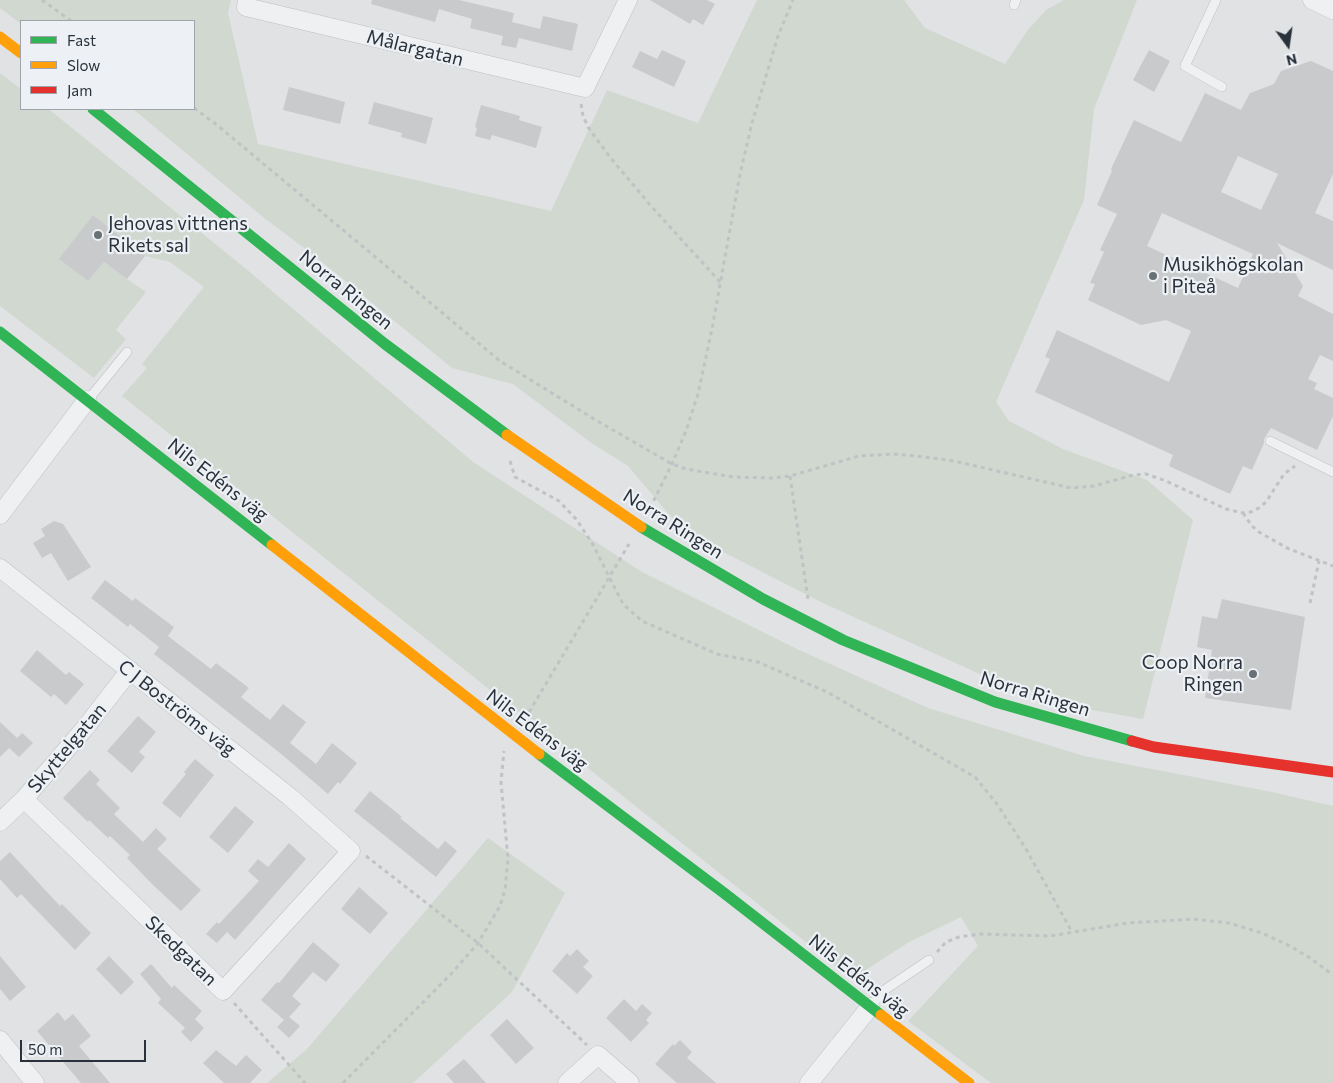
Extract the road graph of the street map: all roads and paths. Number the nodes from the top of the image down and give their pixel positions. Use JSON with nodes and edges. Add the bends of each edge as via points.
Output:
{"nodes":[{"id":1,"x":42,"y":0,"type":"edge"},
{"id":2,"x":628,"y":0,"type":"edge"},
{"id":3,"x":793,"y":0,"type":"edge"},
{"id":4,"x":1216,"y":0,"type":"edge"},
{"id":5,"x":1312,"y":0,"type":"edge"},
{"id":6,"x":246,"y":3,"type":"edge"},
{"id":7,"x":1333,"y":10,"type":"edge"},
{"id":8,"x":70,"y":20,"type":"edge"},
{"id":9,"x":0,"y":37,"type":"edge"},
{"id":10,"x":20,"y":52,"type":"edge"},
{"id":11,"x":1222,"y":87,"type":"dead end"},
{"id":12,"x":585,"y":88,"type":"junction"},
{"id":13,"x":195,"y":109,"type":"edge"},
{"id":14,"x":94,"y":110,"type":"edge"},
{"id":15,"x":721,"y":283,"type":"junction"},
{"id":16,"x":0,"y":332,"type":"edge"},
{"id":17,"x":127,"y":352,"type":"dead end"},
{"id":18,"x":87,"y":400,"type":"junction"},
{"id":19,"x":507,"y":435,"type":"junction"},
{"id":20,"x":1270,"y":441,"type":"dead end"},
{"id":21,"x":1309,"y":460,"type":"junction"},
{"id":22,"x":672,"y":464,"type":"junction"},
{"id":23,"x":1333,"y":472,"type":"edge"},
{"id":24,"x":790,"y":476,"type":"junction"},
{"id":25,"x":650,"y":509,"type":"dead end"},
{"id":26,"x":1243,"y":513,"type":"junction"},
{"id":27,"x":0,"y":515,"type":"edge"},
{"id":28,"x":629,"y":544,"type":"dead end"},
{"id":29,"x":1319,"y":561,"type":"junction"},
{"id":30,"x":1333,"y":566,"type":"edge"},
{"id":31,"x":0,"y":568,"type":"edge"},
{"id":32,"x":608,"y":578,"type":"junction"},
{"id":33,"x":1310,"y":603,"type":"dead end"},
{"id":34,"x":810,"y":623,"type":"junction"},
{"id":35,"x":130,"y":670,"type":"junction"},
{"id":36,"x":514,"y":735,"type":"junction"},
{"id":37,"x":1333,"y":772,"type":"edge"},
{"id":38,"x":24,"y":799,"type":"junction"},
{"id":39,"x":0,"y":822,"type":"edge"},
{"id":40,"x":351,"y":851,"type":"junction"},
{"id":41,"x":1072,"y":932,"type":"junction"},
{"id":42,"x":478,"y":943,"type":"junction"},
{"id":43,"x":929,"y":960,"type":"joint"},
{"id":44,"x":1333,"y":975,"type":"edge"},
{"id":45,"x":224,"y":992,"type":"junction"},
{"id":46,"x":870,"y":1007,"type":"junction"},
{"id":47,"x":0,"y":1040,"type":"edge"},
{"id":48,"x":598,"y":1055,"type":"junction"},
{"id":49,"x":35,"y":1083,"type":"edge"},
{"id":50,"x":305,"y":1083,"type":"edge"},
{"id":51,"x":343,"y":1083,"type":"edge"},
{"id":52,"x":567,"y":1083,"type":"edge"},
{"id":53,"x":630,"y":1083,"type":"edge"},
{"id":54,"x":809,"y":1083,"type":"edge"},
{"id":55,"x":969,"y":1083,"type":"edge"}],
"edges":[{"from":1,"to":8,"type":"path"},
{"from":2,"to":12,"type":"street"},
{"from":3,"to":15,"type":"path","via":[[756,104]]},
{"from":4,"to":11,"type":"lane","via":[[1185,66]]},
{"from":5,"to":7,"type":"street"},
{"from":6,"to":12,"type":"street","name":"Målargatan"},
{"from":9,"to":10,"type":"main road"},
{"from":12,"to":15,"type":"path","via":[[581,107],[594,136],[651,206]]},
{"from":13,"to":22,"type":"path","via":[[500,361]]},
{"from":14,"to":19,"type":"main road","name":"Norra Ringen","via":[[385,344]]},
{"from":15,"to":22,"type":"path","via":[[698,394]]},
{"from":16,"to":18,"type":"main road","name":"Nils Edéns väg"},
{"from":17,"to":18,"type":"lane"},
{"from":18,"to":27,"type":"street"},
{"from":18,"to":36,"type":"main road","name":"Nils Edéns väg"},
{"from":19,"to":32,"type":"path","via":[[515,477],[558,501],[576,519],[592,543]]},
{"from":19,"to":34,"type":"main road","name":"Norra Ringen","via":[[651,533]]},
{"from":20,"to":21,"type":"lane"},
{"from":21,"to":23,"type":"lane"},
{"from":21,"to":26,"type":"path","via":[[1284,474],[1259,508]]},
{"from":22,"to":24,"type":"path","via":[[733,477]]},
{"from":22,"to":25,"type":"path"},
{"from":24,"to":26,"type":"path","via":[[859,456],[893,454],[954,461],[1071,488],[1146,474],[1226,509]]},
{"from":24,"to":34,"type":"path"},
{"from":26,"to":29,"type":"path","via":[[1259,532]]},
{"from":28,"to":32,"type":"path"},
{"from":29,"to":30,"type":"path"},
{"from":29,"to":33,"type":"path"},
{"from":31,"to":35,"type":"street","name":"C J Boströms väg"},
{"from":32,"to":36,"type":"path"},
{"from":32,"to":41,"type":"path","via":[[623,604],[642,621],[717,654],[758,662],[827,692],[975,777],[1026,849]]},
{"from":34,"to":37,"type":"main road","name":"Norra Ringen","via":[[842,640],[1004,705],[1154,747]]},
{"from":35,"to":38,"type":"street","name":"Skyttelgatan"},
{"from":35,"to":40,"type":"street","name":"C J Boströms väg","via":[[290,797]]},
{"from":36,"to":42,"type":"path","via":[[503,754],[501,772],[508,845],[507,881],[500,906]]},
{"from":36,"to":46,"type":"main road","name":"Nils Edéns väg"},
{"from":38,"to":39,"type":"street","name":"Skyttelgatan"},
{"from":38,"to":45,"type":"street","name":"Skedgatan"},
{"from":40,"to":42,"type":"path","via":[[367,857]]},
{"from":40,"to":45,"type":"street","name":"Skedgatan"},
{"from":41,"to":43,"type":"path","via":[[1050,936],[980,934],[959,937],[946,942]]},
{"from":41,"to":44,"type":"path","via":[[1128,923],[1193,918],[1262,933],[1290,946]]},
{"from":42,"to":48,"type":"path"},
{"from":42,"to":51,"type":"path"},
{"from":43,"to":46,"type":"lane","via":[[883,991]]},
{"from":45,"to":50,"type":"path"},
{"from":46,"to":54,"type":"street"},
{"from":46,"to":55,"type":"main road","name":"Nils Edéns väg"},
{"from":47,"to":49,"type":"street"},
{"from":48,"to":52,"type":"street"},
{"from":48,"to":53,"type":"street"}]}
